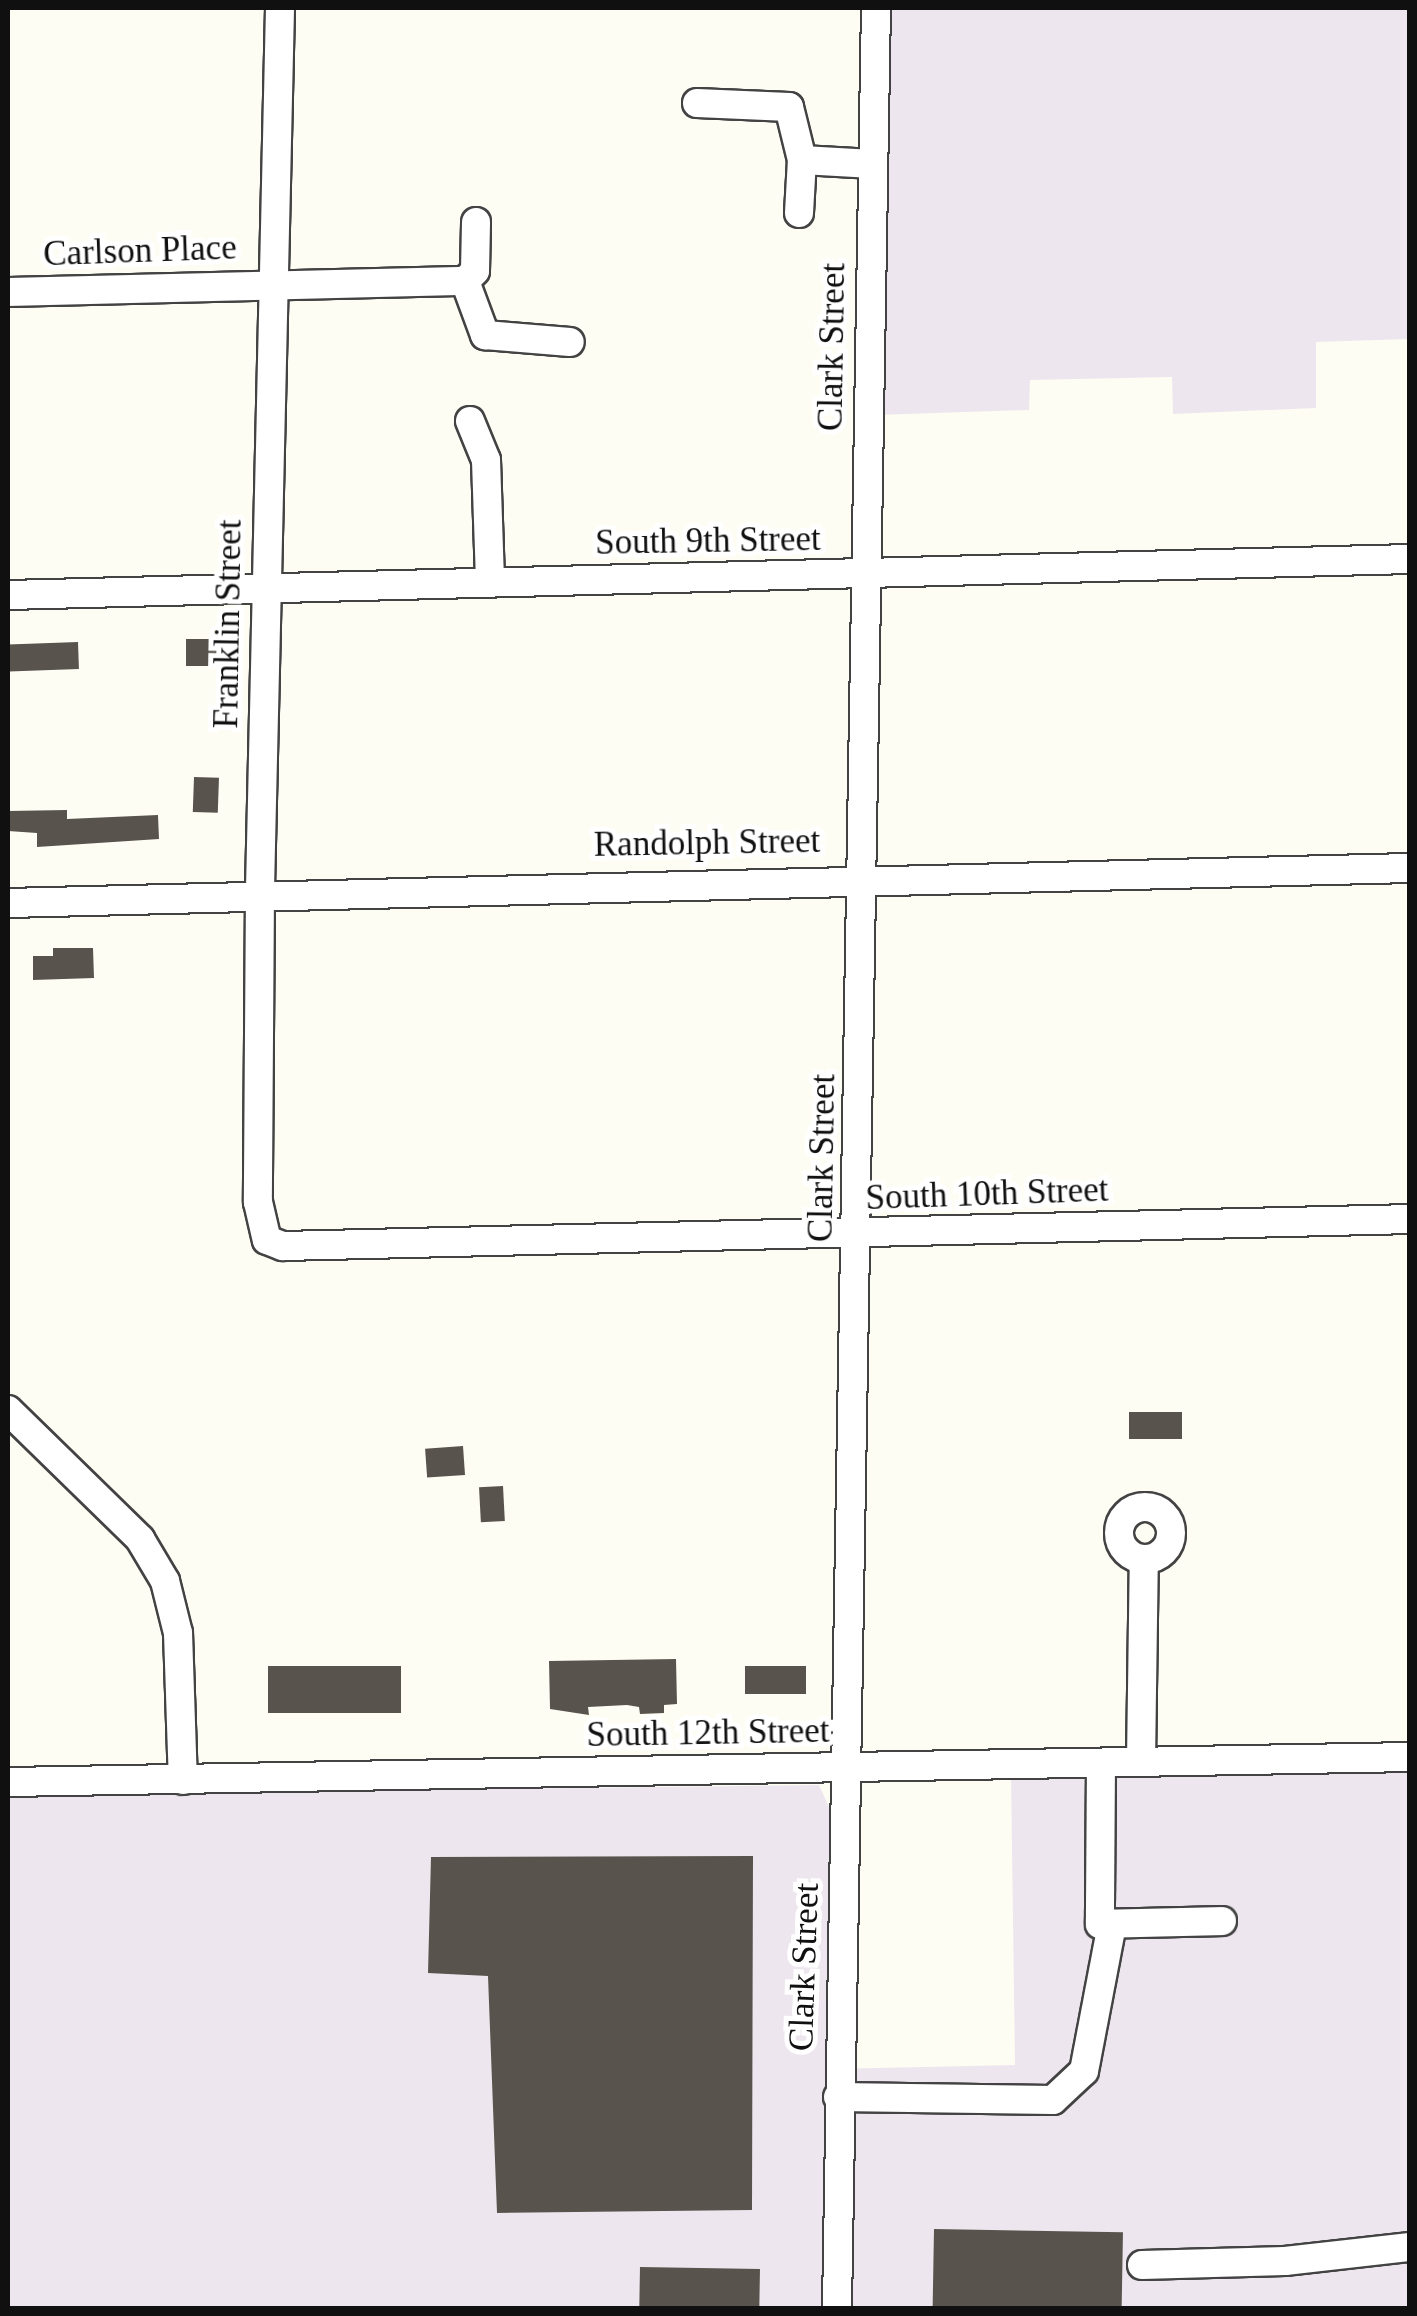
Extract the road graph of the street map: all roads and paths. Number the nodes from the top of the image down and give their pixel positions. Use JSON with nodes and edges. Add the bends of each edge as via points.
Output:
{"nodes":[{"id":1,"x":280,"y":8,"type":"edge"},
{"id":2,"x":876,"y":8,"type":"edge"},
{"id":3,"x":697,"y":103,"type":"dead end"},
{"id":4,"x":802,"y":160,"type":"junction"},
{"id":5,"x":873,"y":164,"type":"junction"},
{"id":6,"x":798,"y":213,"type":"dead end"},
{"id":7,"x":476,"y":222,"type":"dead end"},
{"id":8,"x":465,"y":282,"type":"junction"},
{"id":9,"x":274,"y":284,"type":"junction"},
{"id":10,"x":8,"y":292,"type":"edge"},
{"id":11,"x":570,"y":342,"type":"dead end"},
{"id":12,"x":470,"y":421,"type":"dead end"},
{"id":13,"x":1410,"y":559,"type":"edge"},
{"id":14,"x":866,"y":575,"type":"junction"},
{"id":15,"x":490,"y":583,"type":"junction"},
{"id":16,"x":266,"y":588,"type":"junction"},
{"id":17,"x":8,"y":595,"type":"edge"},
{"id":18,"x":1410,"y":868,"type":"edge"},
{"id":19,"x":863,"y":877,"type":"junction"},
{"id":20,"x":260,"y":892,"type":"junction"},
{"id":21,"x":8,"y":903,"type":"edge"},
{"id":22,"x":1410,"y":1219,"type":"edge"},
{"id":23,"x":859,"y":1235,"type":"junction"},
{"id":24,"x":267,"y":1240,"type":"joint"},
{"id":25,"x":8,"y":1410,"type":"edge"},
{"id":26,"x":1144,"y":1559,"type":"dead end"},
{"id":27,"x":1410,"y":1757,"type":"edge"},
{"id":28,"x":1141,"y":1762,"type":"junction"},
{"id":29,"x":1101,"y":1764,"type":"junction"},
{"id":30,"x":848,"y":1767,"type":"junction"},
{"id":31,"x":183,"y":1780,"type":"junction"},
{"id":32,"x":8,"y":1782,"type":"edge"},
{"id":33,"x":1222,"y":1921,"type":"dead end"},
{"id":34,"x":1112,"y":1924,"type":"junction"},
{"id":35,"x":838,"y":2097,"type":"junction"},
{"id":36,"x":1410,"y":2248,"type":"edge"},
{"id":37,"x":1142,"y":2265,"type":"dead end"},
{"id":38,"x":837,"y":2308,"type":"edge"}],
"edges":[{"from":1,"to":9,"type":"street","name":"Franklin Street"},
{"from":2,"to":5,"type":"street","name":"Clark Street"},
{"from":3,"to":4,"type":"street","via":[[789,107]]},
{"from":4,"to":5,"type":"street"},
{"from":4,"to":6,"type":"street"},
{"from":5,"to":14,"type":"street","name":"Clark Street"},
{"from":7,"to":8,"type":"street","via":[[475,271]]},
{"from":8,"to":9,"type":"street","name":"Carlson Place"},
{"from":8,"to":11,"type":"street","via":[[485,334]]},
{"from":9,"to":10,"type":"street","name":"Carlson Place"},
{"from":9,"to":16,"type":"street","name":"Franklin Street"},
{"from":12,"to":15,"type":"street","via":[[486,460]]},
{"from":13,"to":14,"type":"street","name":"South 9th Street"},
{"from":14,"to":15,"type":"street","name":"South 9th Street"},
{"from":14,"to":19,"type":"street","name":"Clark Street"},
{"from":15,"to":16,"type":"street","name":"South 9th Street"},
{"from":16,"to":17,"type":"street","name":"South 9th Street"},
{"from":16,"to":20,"type":"street","name":"Franklin Street"},
{"from":18,"to":19,"type":"street","name":"Randolph Street"},
{"from":19,"to":20,"type":"street","name":"Randolph Street"},
{"from":19,"to":23,"type":"street","name":"Clark Street"},
{"from":20,"to":21,"type":"street","name":"Randolph Street"},
{"from":20,"to":24,"type":"street","name":"Franklin Street","via":[[258,1202]]},
{"from":22,"to":23,"type":"street","name":"South 10th Street"},
{"from":23,"to":24,"type":"street","name":"South 10th Street","via":[[283,1246]]},
{"from":23,"to":30,"type":"street","name":"Clark Street"},
{"from":25,"to":31,"type":"street","via":[[140,1539],[166,1581],[178,1633]]},
{"from":26,"to":28,"type":"street"},
{"from":27,"to":28,"type":"street","name":"South 12th Street"},
{"from":28,"to":29,"type":"street","name":"South 12th Street"},
{"from":29,"to":30,"type":"street","name":"South 12th Street"},
{"from":29,"to":34,"type":"street","via":[[1100,1924]]},
{"from":30,"to":31,"type":"street","name":"South 12th Street"},
{"from":30,"to":35,"type":"street","name":"Clark Street"},
{"from":31,"to":32,"type":"street","name":"South 12th Street"},
{"from":33,"to":34,"type":"street"},
{"from":34,"to":35,"type":"street","via":[[1084,2070],[1053,2100]]},
{"from":35,"to":38,"type":"street","name":"Clark Street"},
{"from":36,"to":37,"type":"street","via":[[1285,2262]]}]}
